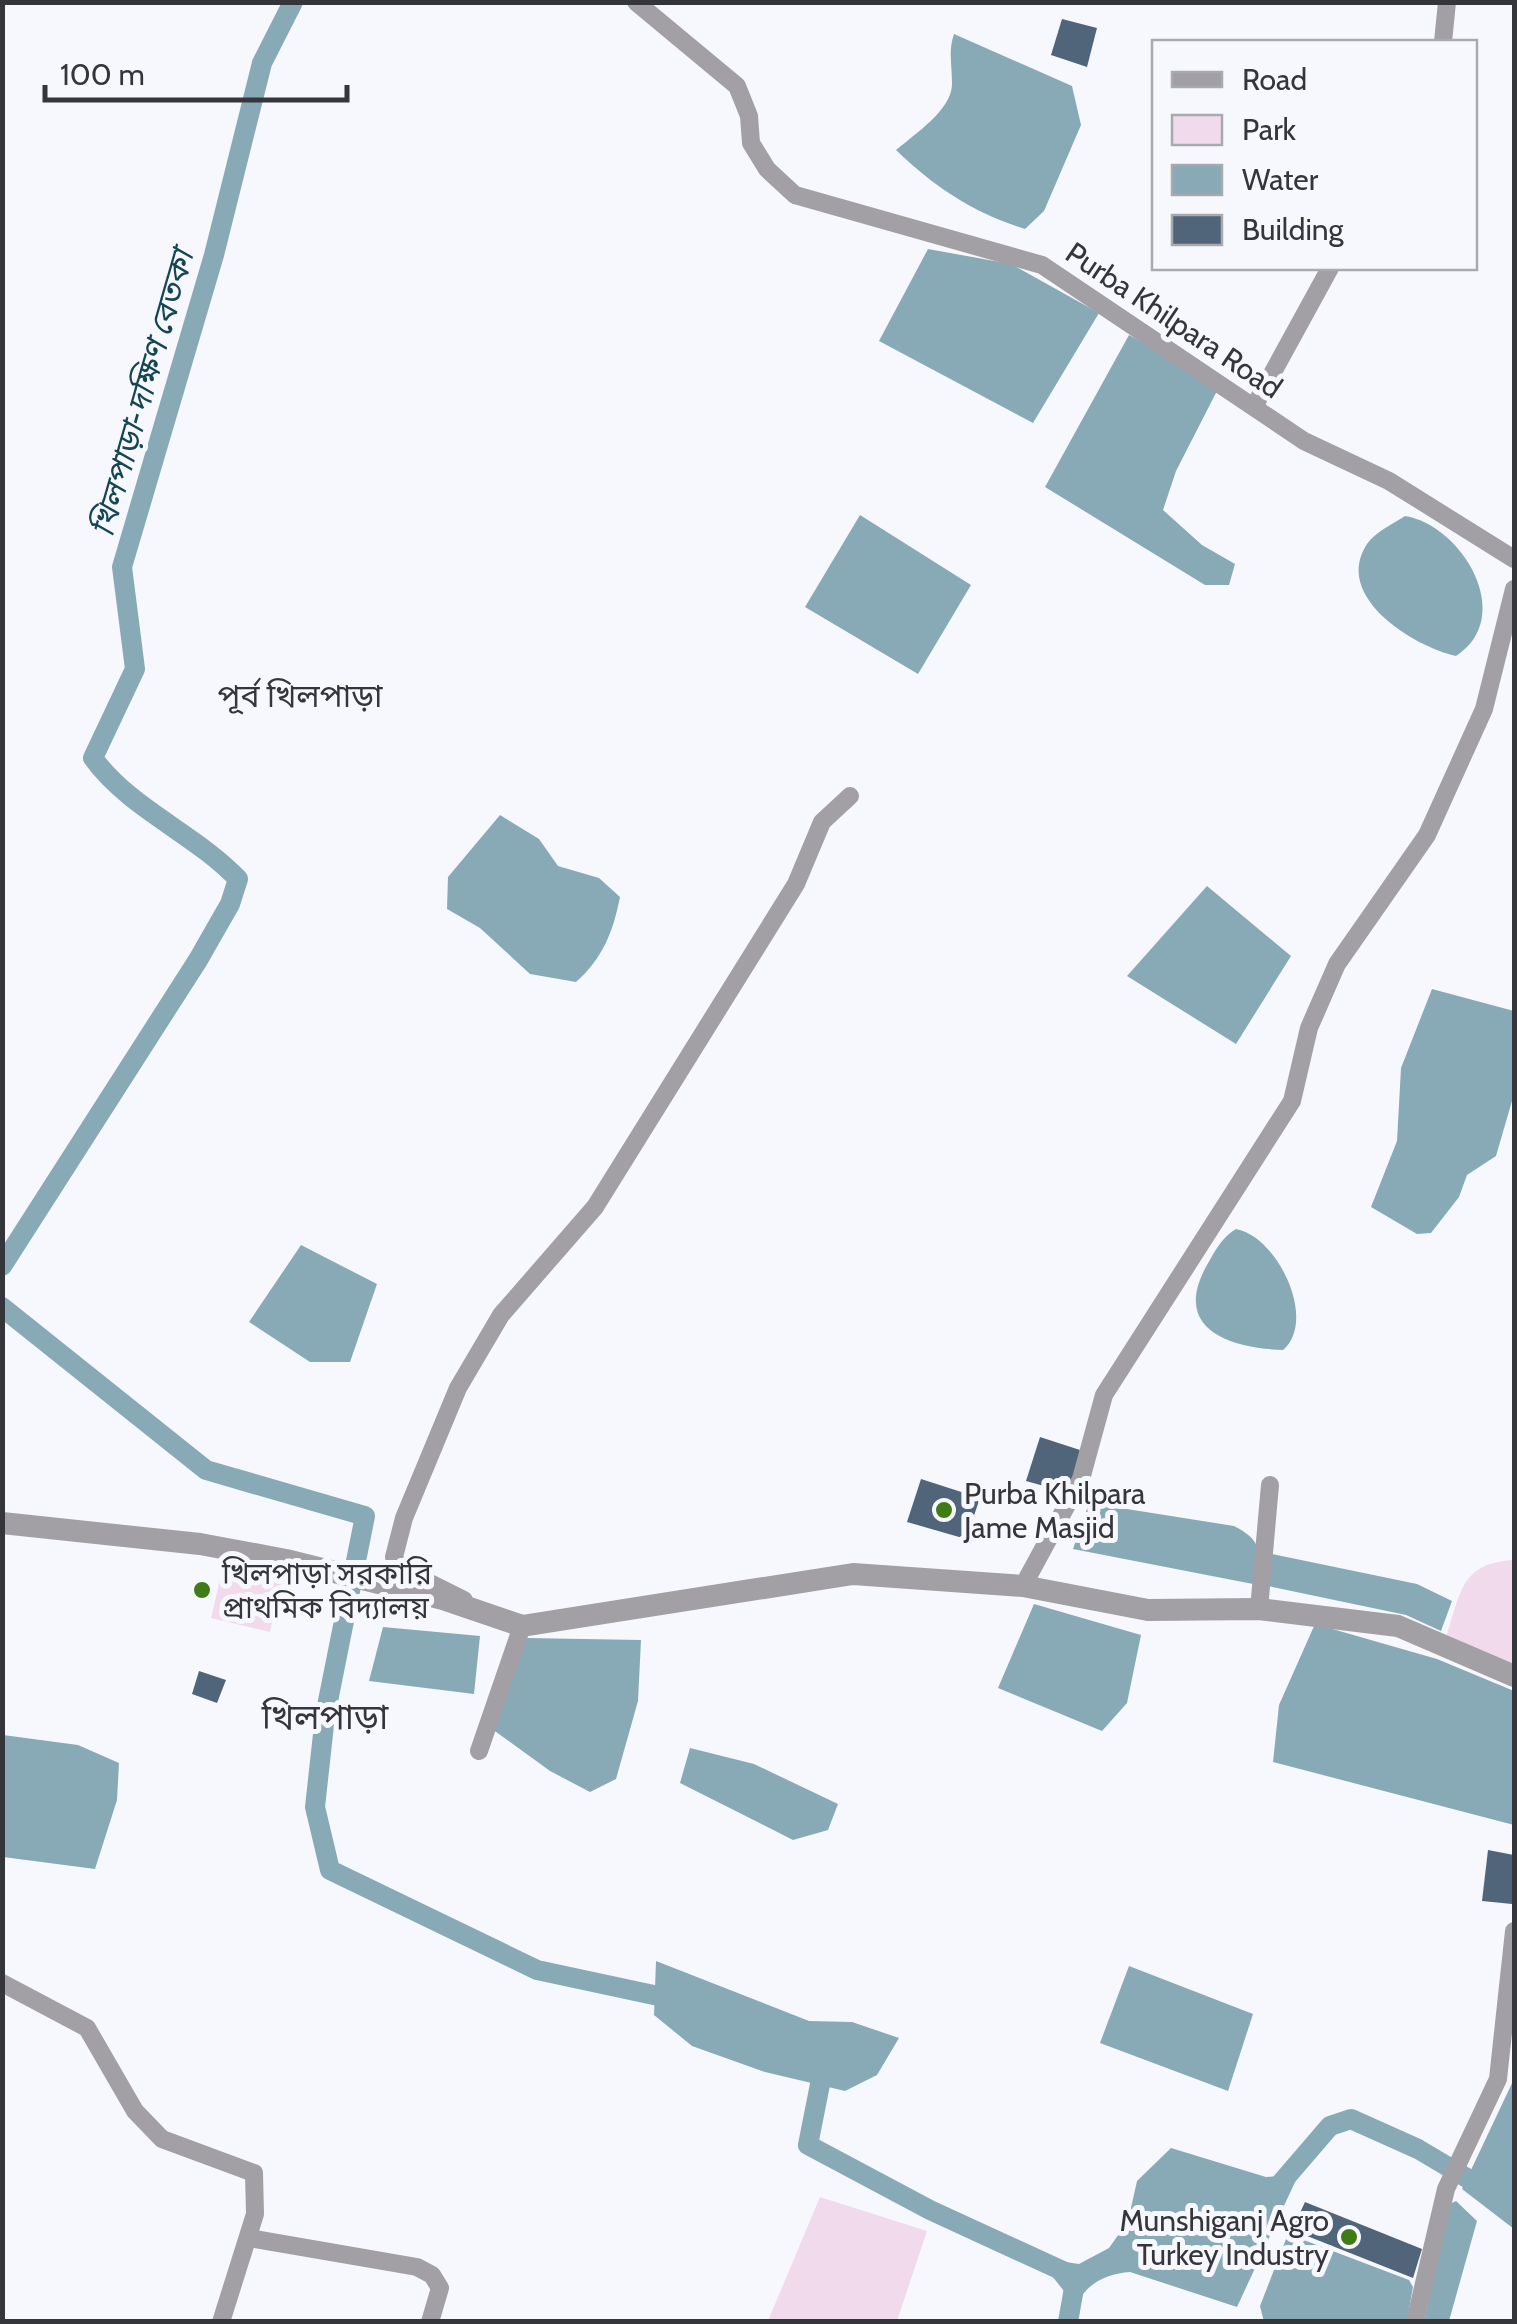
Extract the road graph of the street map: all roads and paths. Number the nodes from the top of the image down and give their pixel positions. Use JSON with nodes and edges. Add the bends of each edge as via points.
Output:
{"nodes":[{"id":1,"x":636,"y":2,"type":"edge"},
{"id":2,"x":1447,"y":2,"type":"edge"},
{"id":3,"x":1443,"y":40,"type":"edge"},
{"id":4,"x":1329,"y":270,"type":"edge"},
{"id":5,"x":1254,"y":406,"type":"junction"},
{"id":6,"x":1514,"y":559,"type":"edge"},
{"id":7,"x":1514,"y":589,"type":"edge"},
{"id":8,"x":850,"y":796,"type":"dead end"},
{"id":9,"x":1270,"y":1486,"type":"dead end"},
{"id":10,"x":2,"y":1522,"type":"edge"},
{"id":11,"x":1023,"y":1586,"type":"junction"},
{"id":12,"x":471,"y":1608,"type":"junction"},
{"id":13,"x":1259,"y":1609,"type":"junction"},
{"id":14,"x":522,"y":1626,"type":"junction"},
{"id":15,"x":1514,"y":1676,"type":"edge"},
{"id":16,"x":478,"y":1751,"type":"dead end"},
{"id":17,"x":1514,"y":1931,"type":"edge"},
{"id":18,"x":2,"y":1983,"type":"edge"},
{"id":19,"x":249,"y":2238,"type":"junction"},
{"id":20,"x":222,"y":2322,"type":"edge"},
{"id":21,"x":430,"y":2322,"type":"edge"},
{"id":22,"x":1415,"y":2322,"type":"edge"}],
"edges":[{"from":1,"to":5,"type":"street","name":"Purba Khilpara Road","via":[[737,86],[750,116],[751,143],[795,195],[1042,265]]},
{"from":2,"to":3,"type":"street"},
{"from":4,"to":5,"type":"street"},
{"from":5,"to":6,"type":"street","name":"Purba Khilpara Road"},
{"from":7,"to":11,"type":"street","via":[[1484,710],[1427,835],[1336,964],[1309,1028],[1292,1101],[1104,1395],[1081,1479]]},
{"from":8,"to":12,"type":"street","via":[[822,822],[796,884],[595,1207],[501,1315],[458,1388],[394,1557],[400,1568],[456,1593]]},
{"from":9,"to":13,"type":"street"},
{"from":10,"to":12,"type":"street","via":[[200,1544]]},
{"from":11,"to":13,"type":"street","via":[[1148,1610]]},
{"from":11,"to":14,"type":"street","via":[[854,1574]]},
{"from":12,"to":14,"type":"street"},
{"from":13,"to":15,"type":"street","via":[[1398,1626]]},
{"from":14,"to":16,"type":"street"},
{"from":17,"to":22,"type":"street","via":[[1498,2079],[1446,2189]]},
{"from":18,"to":19,"type":"street","via":[[87,2028],[134,2111],[162,2139],[254,2173]]},
{"from":19,"to":20,"type":"street"},
{"from":19,"to":21,"type":"street","via":[[417,2267],[440,2288]]}]}
